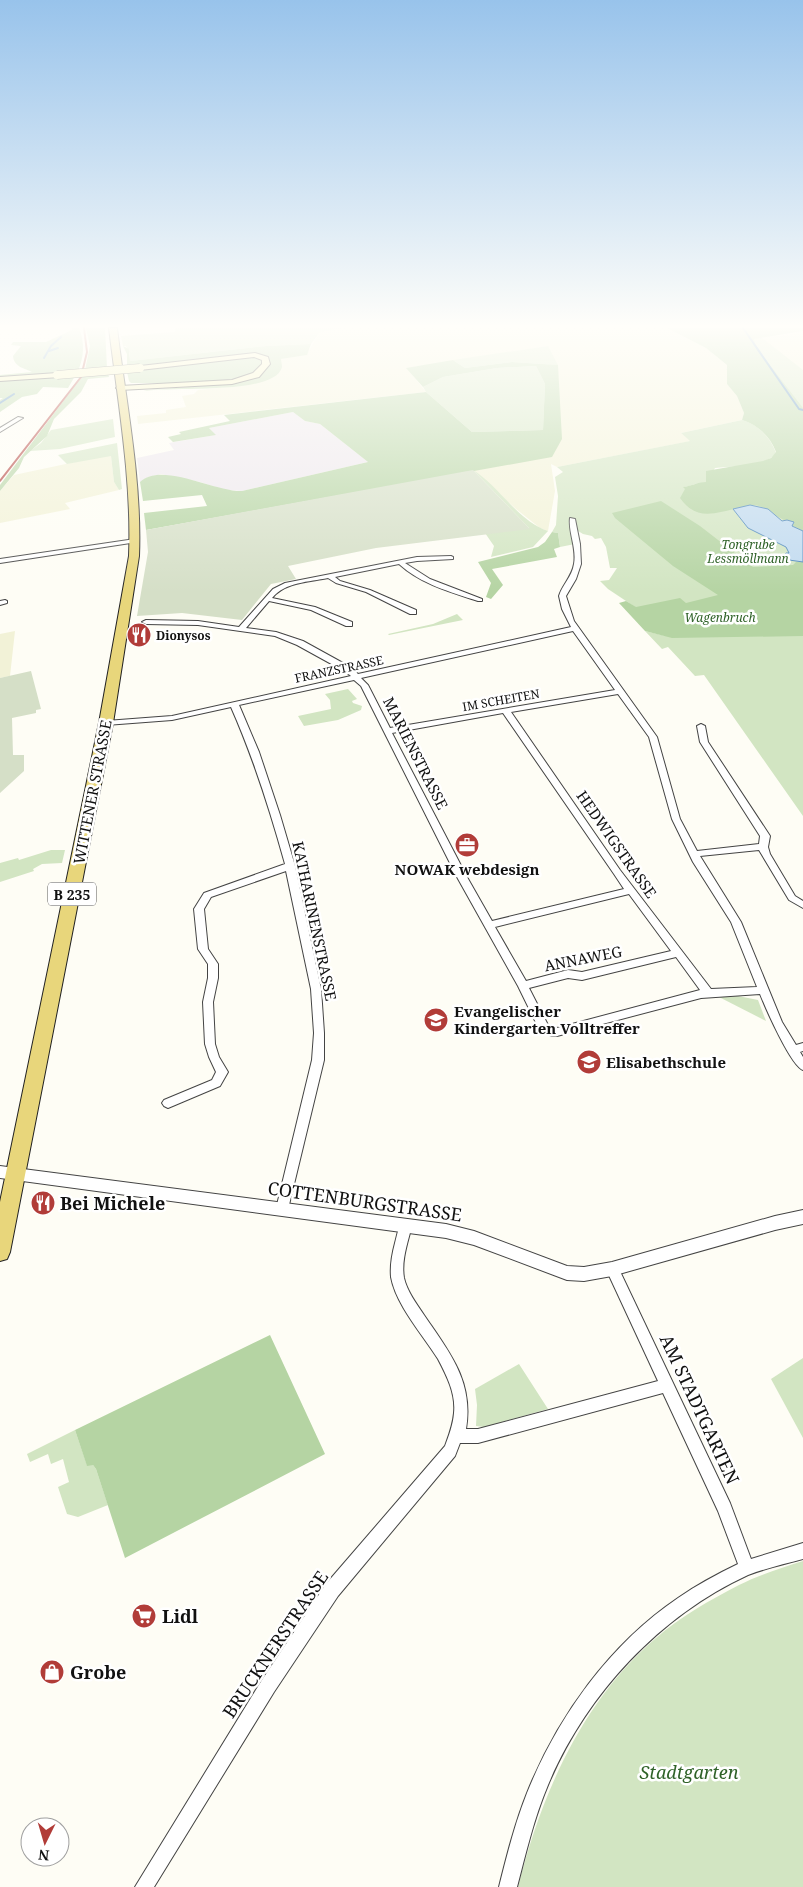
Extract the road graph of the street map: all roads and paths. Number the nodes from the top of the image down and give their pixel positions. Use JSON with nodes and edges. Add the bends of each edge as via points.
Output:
{"nodes":[{"id":1,"x":124,"y":416,"type":"edge"},
{"id":2,"x":20,"y":418,"type":"dead end"},
{"id":3,"x":0,"y":430,"type":"edge"},
{"id":4,"x":572,"y":519,"type":"dead end"},
{"id":5,"x":135,"y":541,"type":"junction"},
{"id":6,"x":451,"y":558,"type":"dead end"},
{"id":7,"x":0,"y":561,"type":"edge"},
{"id":8,"x":400,"y":562,"type":"junction"},
{"id":9,"x":328,"y":575,"type":"junction"},
{"id":10,"x":267,"y":599,"type":"junction"},
{"id":11,"x":480,"y":600,"type":"dead end"},
{"id":12,"x":412,"y":612,"type":"dead end"},
{"id":13,"x":146,"y":622,"type":"dead end"},
{"id":14,"x":349,"y":624,"type":"dead end"},
{"id":15,"x":242,"y":628,"type":"junction"},
{"id":16,"x":575,"y":628,"type":"junction"},
{"id":17,"x":357,"y":677,"type":"junction"},
{"id":18,"x":620,"y":691,"type":"junction"},
{"id":19,"x":234,"y":704,"type":"junction"},
{"id":20,"x":505,"y":710,"type":"junction"},
{"id":21,"x":106,"y":723,"type":"junction"},
{"id":22,"x":701,"y":726,"type":"dead end"},
{"id":23,"x":387,"y":731,"type":"junction"},
{"id":24,"x":763,"y":847,"type":"junction"},
{"id":25,"x":694,"y":854,"type":"junction"},
{"id":26,"x":290,"y":866,"type":"junction"},
{"id":27,"x":632,"y":890,"type":"junction"},
{"id":28,"x":803,"y":905,"type":"edge"},
{"id":29,"x":490,"y":925,"type":"junction"},
{"id":30,"x":678,"y":953,"type":"junction"},
{"id":31,"x":523,"y":986,"type":"junction"},
{"id":32,"x":763,"y":990,"type":"junction"},
{"id":33,"x":708,"y":992,"type":"junction"},
{"id":34,"x":798,"y":1048,"type":"edge"},
{"id":35,"x":803,"y":1066,"type":"edge"},
{"id":36,"x":168,"y":1103,"type":"dead end"},
{"id":37,"x":8,"y":1173,"type":"edge"},
{"id":38,"x":282,"y":1209,"type":"junction"},
{"id":39,"x":803,"y":1217,"type":"edge"},
{"id":40,"x":406,"y":1225,"type":"junction"},
{"id":41,"x":0,"y":1252,"type":"edge"},
{"id":42,"x":612,"y":1269,"type":"junction"},
{"id":43,"x":667,"y":1385,"type":"junction"},
{"id":44,"x":458,"y":1436,"type":"junction"},
{"id":45,"x":803,"y":1551,"type":"edge"},
{"id":46,"x":747,"y":1568,"type":"junction"},
{"id":47,"x":144,"y":1887,"type":"edge"},
{"id":48,"x":508,"y":1887,"type":"edge"}],
"edges":[{"from":1,"to":5,"type":"main road","name":"WITTENER STRASSE","number":"B 235"},
{"from":2,"to":3,"type":"street"},
{"from":4,"to":16,"type":"street","via":[[578,557],[576,570],[561,598]]},
{"from":5,"to":7,"type":"street"},
{"from":5,"to":21,"type":"main road","name":"WITTENER STRASSE","number":"B 235"},
{"from":6,"to":8,"type":"street"},
{"from":8,"to":9,"type":"street"},
{"from":8,"to":11,"type":"street","via":[[423,578]]},
{"from":9,"to":10,"type":"street","via":[[287,584]]},
{"from":9,"to":12,"type":"street"},
{"from":10,"to":14,"type":"street","via":[[313,608]]},
{"from":10,"to":15,"type":"street"},
{"from":13,"to":15,"type":"street","name":"MARIENSTRASSE","via":[[198,622]]},
{"from":15,"to":17,"type":"street","name":"MARIENSTRASSE","via":[[294,640]]},
{"from":16,"to":17,"type":"street","name":"FRANZSTRASSE"},
{"from":16,"to":18,"type":"street"},
{"from":17,"to":19,"type":"street","name":"FRANZSTRASSE"},
{"from":17,"to":23,"type":"street","name":"MARIENSTRASSE"},
{"from":18,"to":20,"type":"street","name":"IM SCHEITEN"},
{"from":18,"to":25,"type":"street","via":[[656,741],[674,815]]},
{"from":19,"to":21,"type":"street","name":"FRANZSTRASSE","via":[[172,718]]},
{"from":19,"to":26,"type":"street","name":"KATHARINENSTRASSE","via":[[255,752]]},
{"from":20,"to":23,"type":"street","name":"IM SCHEITEN"},
{"from":20,"to":27,"type":"street","name":"HEDWIGSTRASSE"},
{"from":21,"to":37,"type":"main road","name":"WITTENER STRASSE","number":"B 235"},
{"from":22,"to":24,"type":"street","via":[[704,742],[765,836]]},
{"from":23,"to":29,"type":"street","name":"MARIENSTRASSE"},
{"from":24,"to":25,"type":"street"},
{"from":24,"to":28,"type":"street","via":[[792,898]]},
{"from":25,"to":32,"type":"street","via":[[736,922]]},
{"from":26,"to":36,"type":"street","via":[[207,895],[202,902],[198,910],[204,949],[213,964],[208,1002],[210,1044],[222,1072],[216,1083]]},
{"from":26,"to":38,"type":"street","name":"KATHARINENSTRASSE","via":[[316,989],[319,1033],[318,1060]]},
{"from":27,"to":29,"type":"street"},
{"from":27,"to":30,"type":"street","name":"HEDWIGSTRASSE"},
{"from":29,"to":31,"type":"street","name":"MARIENSTRASSE"},
{"from":30,"to":31,"type":"street","name":"ANNAWEG","via":[[582,976],[568,974]]},
{"from":30,"to":33,"type":"street","name":"HEDWIGSTRASSE"},
{"from":31,"to":33,"type":"street","name":"MARIENSTRASSE","via":[[544,1028],[552,1032]]},
{"from":32,"to":33,"type":"street"},
{"from":32,"to":34,"type":"street","via":[[777,1023]]},
{"from":34,"to":35,"type":"street"},
{"from":37,"to":38,"type":"street","name":"COTTENBURGSTRASSE"},
{"from":37,"to":41,"type":"main road","name":"WITTENER STRASSE","number":"B 235"},
{"from":38,"to":40,"type":"street","name":"COTTENBURGSTRASSE"},
{"from":39,"to":42,"type":"street","name":"COTTENBURGSTRASSE"},
{"from":40,"to":42,"type":"street","name":"COTTENBURGSTRASSE","via":[[474,1238],[567,1273],[592,1274]]},
{"from":40,"to":44,"type":"street","name":"BRUCKNERSTRASSE","via":[[398,1279],[406,1299],[460,1388],[463,1414]]},
{"from":42,"to":43,"type":"street","name":"AM STADTGARTEN"},
{"from":43,"to":44,"type":"street","via":[[478,1436]]},
{"from":43,"to":46,"type":"street","name":"AM STADTGARTEN","via":[[725,1508]]},
{"from":44,"to":47,"type":"street","name":"BRUCKNERSTRASSE","via":[[450,1451],[332,1590],[268,1686]]},
{"from":45,"to":46,"type":"street"},
{"from":46,"to":48,"type":"street","via":[[718,1582],[673,1612],[625,1652],[582,1704],[547,1766],[526,1821]]}]}
